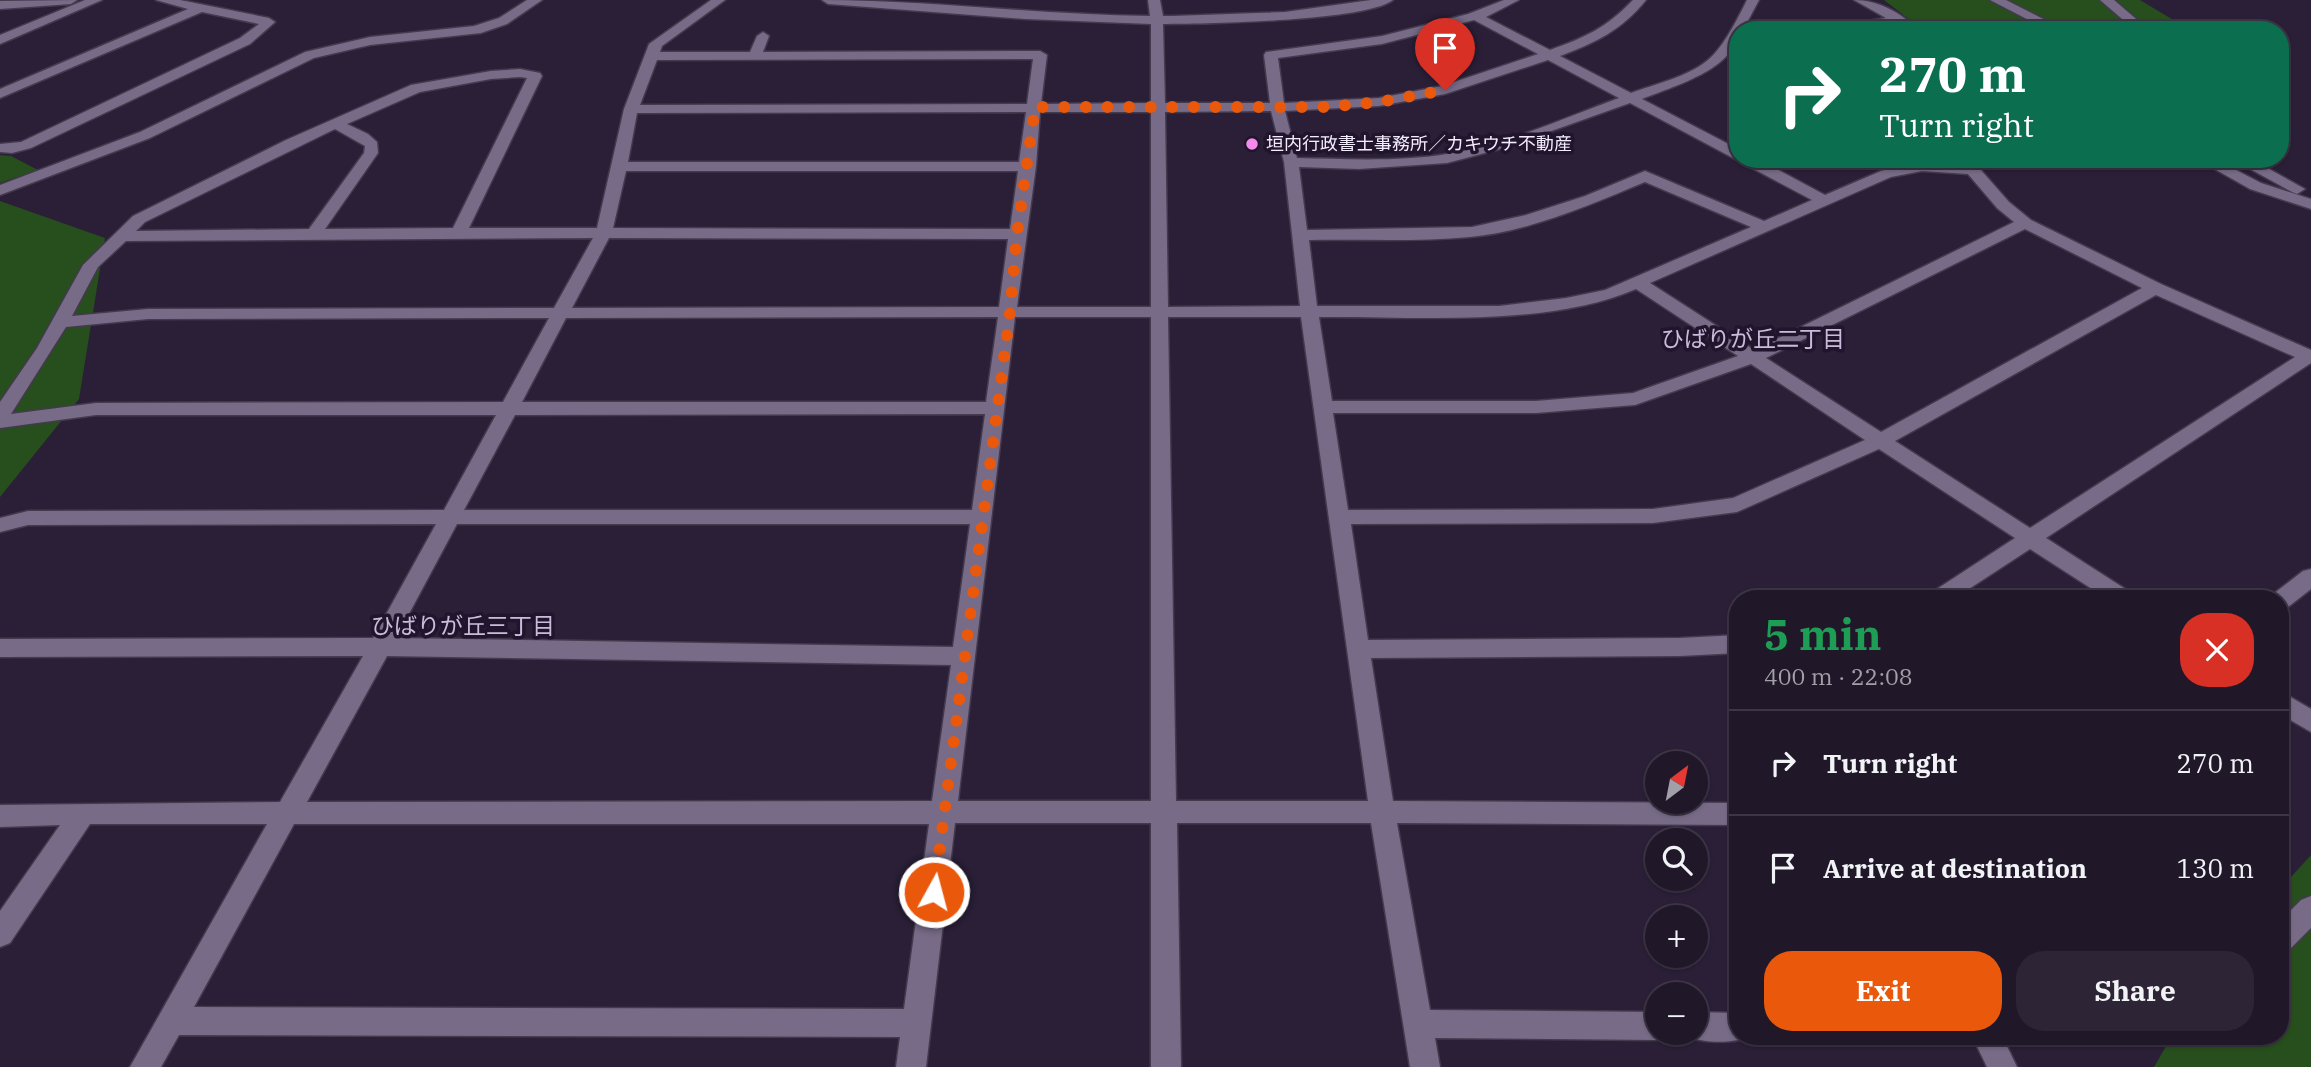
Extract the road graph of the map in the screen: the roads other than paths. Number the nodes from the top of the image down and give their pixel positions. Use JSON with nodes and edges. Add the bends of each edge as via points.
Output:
{"nodes":[{"id":1,"x":71,"y":0,"type":"edge"},
{"id":2,"x":96,"y":0,"type":"edge"},
{"id":3,"x":162,"y":0,"type":"edge"},
{"id":4,"x":536,"y":0,"type":"edge"},
{"id":5,"x":719,"y":0,"type":"edge"},
{"id":6,"x":828,"y":0,"type":"edge"},
{"id":7,"x":1154,"y":0,"type":"edge"},
{"id":8,"x":1387,"y":0,"type":"edge"},
{"id":9,"x":1513,"y":0,"type":"edge"},
{"id":10,"x":1640,"y":0,"type":"edge"},
{"id":11,"x":1753,"y":0,"type":"edge"},
{"id":12,"x":1860,"y":0,"type":"edge"},
{"id":13,"x":1996,"y":0,"type":"edge"},
{"id":14,"x":2106,"y":0,"type":"edge"},
{"id":15,"x":0,"y":5,"type":"edge"},
{"id":16,"x":201,"y":8,"type":"junction"},
{"id":17,"x":1475,"y":16,"type":"junction"},
{"id":18,"x":1899,"y":20,"type":"joint"},
{"id":19,"x":1742,"y":21,"type":"edge"},
{"id":20,"x":1893,"y":21,"type":"edge"},
{"id":21,"x":2040,"y":21,"type":"edge"},
{"id":22,"x":2132,"y":21,"type":"edge"},
{"id":23,"x":1157,"y":22,"type":"junction"},
{"id":24,"x":763,"y":36,"type":"dead end"},
{"id":25,"x":0,"y":40,"type":"edge"},
{"id":26,"x":1729,"y":41,"type":"edge"},
{"id":27,"x":1549,"y":55,"type":"junction"},
{"id":28,"x":652,"y":56,"type":"junction"},
{"id":29,"x":755,"y":56,"type":"junction"},
{"id":30,"x":0,"y":94,"type":"edge"},
{"id":31,"x":1631,"y":99,"type":"junction"},
{"id":32,"x":1157,"y":106,"type":"junction"},
{"id":33,"x":1035,"y":107,"type":"junction"},
{"id":34,"x":1277,"y":107,"type":"junction"},
{"id":35,"x":631,"y":109,"type":"junction"},
{"id":36,"x":334,"y":123,"type":"junction"},
{"id":37,"x":1729,"y":144,"type":"edge"},
{"id":38,"x":1722,"y":147,"type":"junction"},
{"id":39,"x":0,"y":148,"type":"edge"},
{"id":40,"x":1729,"y":150,"type":"edge"},
{"id":41,"x":1291,"y":162,"type":"junction"},
{"id":42,"x":1028,"y":166,"type":"junction"},
{"id":43,"x":618,"y":167,"type":"junction"},
{"id":44,"x":1762,"y":168,"type":"edge"},
{"id":45,"x":1910,"y":168,"type":"edge"},
{"id":46,"x":1973,"y":168,"type":"edge"},
{"id":47,"x":2219,"y":168,"type":"edge"},
{"id":48,"x":2257,"y":168,"type":"edge"},
{"id":49,"x":0,"y":190,"type":"edge"},
{"id":50,"x":2311,"y":196,"type":"edge"},
{"id":51,"x":1825,"y":201,"type":"junction"},
{"id":52,"x":2311,"y":204,"type":"edge"},
{"id":53,"x":2025,"y":223,"type":"junction"},
{"id":54,"x":1764,"y":227,"type":"junction"},
{"id":55,"x":459,"y":233,"type":"junction"},
{"id":56,"x":603,"y":234,"type":"junction"},
{"id":57,"x":1017,"y":234,"type":"junction"},
{"id":58,"x":313,"y":235,"type":"junction"},
{"id":59,"x":1300,"y":235,"type":"junction"},
{"id":60,"x":122,"y":236,"type":"junction"},
{"id":61,"x":1637,"y":282,"type":"junction"},
{"id":62,"x":2155,"y":288,"type":"junction"},
{"id":63,"x":1158,"y":311,"type":"junction"},
{"id":64,"x":1309,"y":311,"type":"junction"},
{"id":65,"x":1010,"y":312,"type":"junction"},
{"id":66,"x":559,"y":313,"type":"junction"},
{"id":67,"x":61,"y":322,"type":"junction"},
{"id":68,"x":2309,"y":357,"type":"edge"},
{"id":69,"x":1751,"y":358,"type":"junction"},
{"id":70,"x":1323,"y":407,"type":"junction"},
{"id":71,"x":996,"y":408,"type":"junction"},
{"id":72,"x":509,"y":409,"type":"junction"},
{"id":73,"x":0,"y":416,"type":"edge"},
{"id":74,"x":0,"y":422,"type":"edge"},
{"id":75,"x":1878,"y":442,"type":"junction"},
{"id":76,"x":1339,"y":516,"type":"junction"},
{"id":77,"x":982,"y":517,"type":"junction"},
{"id":78,"x":449,"y":518,"type":"junction"},
{"id":79,"x":0,"y":525,"type":"edge"},
{"id":80,"x":2028,"y":538,"type":"junction"},
{"id":81,"x":2311,"y":577,"type":"edge"},
{"id":82,"x":1951,"y":590,"type":"edge"},
{"id":83,"x":2109,"y":590,"type":"edge"},
{"id":84,"x":2289,"y":594,"type":"edge"},
{"id":85,"x":1729,"y":644,"type":"edge"},
{"id":86,"x":380,"y":647,"type":"junction"},
{"id":87,"x":0,"y":648,"type":"edge"},
{"id":88,"x":1359,"y":649,"type":"junction"},
{"id":89,"x":964,"y":656,"type":"junction"},
{"id":90,"x":2289,"y":707,"type":"edge"},
{"id":91,"x":2311,"y":722,"type":"edge"},
{"id":92,"x":1382,"y":812,"type":"junction"},
{"id":93,"x":83,"y":813,"type":"junction"},
{"id":94,"x":944,"y":813,"type":"junction"},
{"id":95,"x":1164,"y":813,"type":"junction"},
{"id":96,"x":286,"y":814,"type":"junction"},
{"id":97,"x":1729,"y":814,"type":"edge"},
{"id":98,"x":0,"y":816,"type":"edge"},
{"id":99,"x":2311,"y":909,"type":"edge"},
{"id":100,"x":2289,"y":931,"type":"edge"},
{"id":101,"x":0,"y":933,"type":"edge"},
{"id":102,"x":171,"y":1021,"type":"junction"},
{"id":103,"x":917,"y":1023,"type":"junction"},
{"id":104,"x":1418,"y":1024,"type":"junction"},
{"id":105,"x":1645,"y":1026,"type":"edge"},
{"id":106,"x":1708,"y":1026,"type":"edge"},
{"id":107,"x":1729,"y":1027,"type":"edge"},
{"id":108,"x":1991,"y":1045,"type":"edge"},
{"id":109,"x":145,"y":1067,"type":"edge"},
{"id":110,"x":911,"y":1067,"type":"edge"},
{"id":111,"x":1166,"y":1067,"type":"edge"},
{"id":112,"x":1425,"y":1067,"type":"edge"},
{"id":113,"x":2001,"y":1067,"type":"edge"}],
"edges":[{"from":1,"to":15,"type":"street"},
{"from":2,"to":25,"type":"street"},
{"from":3,"to":16,"type":"street"},
{"from":4,"to":49,"type":"street","via":[[503,21],[476,30],[370,41],[310,55],[145,135]]},
{"from":5,"to":28,"type":"street","via":[[656,44]]},
{"from":6,"to":23,"type":"street","via":[[1035,18]]},
{"from":7,"to":23,"type":"street"},
{"from":8,"to":23,"type":"street","via":[[1328,12]]},
{"from":9,"to":17,"type":"street"},
{"from":10,"to":27,"type":"street","via":[[1596,38]]},
{"from":11,"to":19,"type":"street"},
{"from":12,"to":18,"type":"street"},
{"from":13,"to":21,"type":"street"},
{"from":14,"to":22,"type":"street"},
{"from":16,"to":30,"type":"street"},
{"from":16,"to":39,"type":"street","via":[[269,22],[245,41],[26,145]]},
{"from":17,"to":27,"type":"street"},
{"from":17,"to":34,"type":"street","via":[[1370,45],[1271,55]]},
{"from":18,"to":20,"type":"street"},
{"from":23,"to":32,"type":"street"},
{"from":24,"to":29,"type":"street"},
{"from":26,"to":31,"type":"street","via":[[1713,64]]},
{"from":27,"to":31,"type":"street"},
{"from":27,"to":34,"type":"street","via":[[1445,90],[1379,102]]},
{"from":28,"to":29,"type":"street"},
{"from":28,"to":35,"type":"street"},
{"from":29,"to":33,"type":"street","via":[[1040,55]]},
{"from":31,"to":38,"type":"street"},
{"from":31,"to":41,"type":"street","via":[[1447,159]]},
{"from":32,"to":33,"type":"street"},
{"from":32,"to":34,"type":"street"},
{"from":32,"to":63,"type":"street"},
{"from":33,"to":35,"type":"street"},
{"from":33,"to":42,"type":"street"},
{"from":34,"to":41,"type":"street"},
{"from":35,"to":43,"type":"street"},
{"from":36,"to":55,"type":"street","via":[[427,86],[491,75],[535,76]]},
{"from":36,"to":58,"type":"street","via":[[363,137],[372,145],[371,153]]},
{"from":36,"to":60,"type":"street","via":[[166,204],[139,219]]},
{"from":37,"to":38,"type":"street"},
{"from":38,"to":40,"type":"street"},
{"from":41,"to":59,"type":"street"},
{"from":42,"to":43,"type":"street"},
{"from":42,"to":57,"type":"street"},
{"from":43,"to":56,"type":"street"},
{"from":44,"to":51,"type":"street"},
{"from":45,"to":51,"type":"street"},
{"from":46,"to":53,"type":"street","via":[[2003,205]]},
{"from":47,"to":52,"type":"street"},
{"from":48,"to":50,"type":"street"},
{"from":51,"to":54,"type":"street"},
{"from":53,"to":62,"type":"street"},
{"from":53,"to":69,"type":"street"},
{"from":54,"to":59,"type":"street","via":[[1645,176],[1591,199],[1472,233]]},
{"from":54,"to":61,"type":"street"},
{"from":55,"to":56,"type":"street"},
{"from":55,"to":58,"type":"street"},
{"from":56,"to":57,"type":"street"},
{"from":56,"to":66,"type":"street"},
{"from":57,"to":65,"type":"street"},
{"from":58,"to":60,"type":"street"},
{"from":59,"to":64,"type":"street"},
{"from":60,"to":67,"type":"street","via":[[90,265]]},
{"from":61,"to":64,"type":"street","via":[[1610,294],[1499,311]]},
{"from":61,"to":69,"type":"street"},
{"from":62,"to":68,"type":"street"},
{"from":62,"to":75,"type":"street"},
{"from":63,"to":64,"type":"street"},
{"from":63,"to":65,"type":"street"},
{"from":63,"to":95,"type":"street"},
{"from":64,"to":70,"type":"street"},
{"from":65,"to":66,"type":"street"},
{"from":65,"to":71,"type":"street"},
{"from":66,"to":67,"type":"street","via":[[148,314]]},
{"from":66,"to":72,"type":"street"},
{"from":67,"to":73,"type":"street"},
{"from":68,"to":80,"type":"street"},
{"from":69,"to":70,"type":"street","via":[[1635,400],[1536,407]]},
{"from":69,"to":75,"type":"street"},
{"from":70,"to":76,"type":"street"},
{"from":71,"to":72,"type":"street"},
{"from":71,"to":77,"type":"street"},
{"from":72,"to":74,"type":"street","via":[[96,409]]},
{"from":72,"to":78,"type":"street"},
{"from":75,"to":76,"type":"street","via":[[1737,505],[1653,516]]},
{"from":75,"to":80,"type":"street"},
{"from":76,"to":88,"type":"street"},
{"from":77,"to":78,"type":"street"},
{"from":77,"to":89,"type":"street"},
{"from":78,"to":79,"type":"street","via":[[28,518]]},
{"from":78,"to":86,"type":"street"},
{"from":80,"to":82,"type":"street"},
{"from":80,"to":83,"type":"street"},
{"from":81,"to":84,"type":"street"},
{"from":85,"to":88,"type":"street"},
{"from":86,"to":87,"type":"street"},
{"from":86,"to":89,"type":"street"},
{"from":86,"to":96,"type":"street"},
{"from":88,"to":92,"type":"street"},
{"from":89,"to":94,"type":"street"},
{"from":90,"to":91,"type":"street"},
{"from":92,"to":95,"type":"street"},
{"from":92,"to":97,"type":"street"},
{"from":92,"to":104,"type":"street"},
{"from":93,"to":96,"type":"street"},
{"from":93,"to":98,"type":"street"},
{"from":93,"to":101,"type":"street"},
{"from":94,"to":95,"type":"street"},
{"from":94,"to":96,"type":"street"},
{"from":94,"to":103,"type":"street"},
{"from":95,"to":111,"type":"street"},
{"from":96,"to":102,"type":"street"},
{"from":99,"to":100,"type":"street"},
{"from":102,"to":103,"type":"street"},
{"from":102,"to":109,"type":"street"},
{"from":103,"to":110,"type":"street"},
{"from":104,"to":105,"type":"street"},
{"from":104,"to":112,"type":"street"},
{"from":106,"to":107,"type":"street"},
{"from":108,"to":113,"type":"street"}]}
